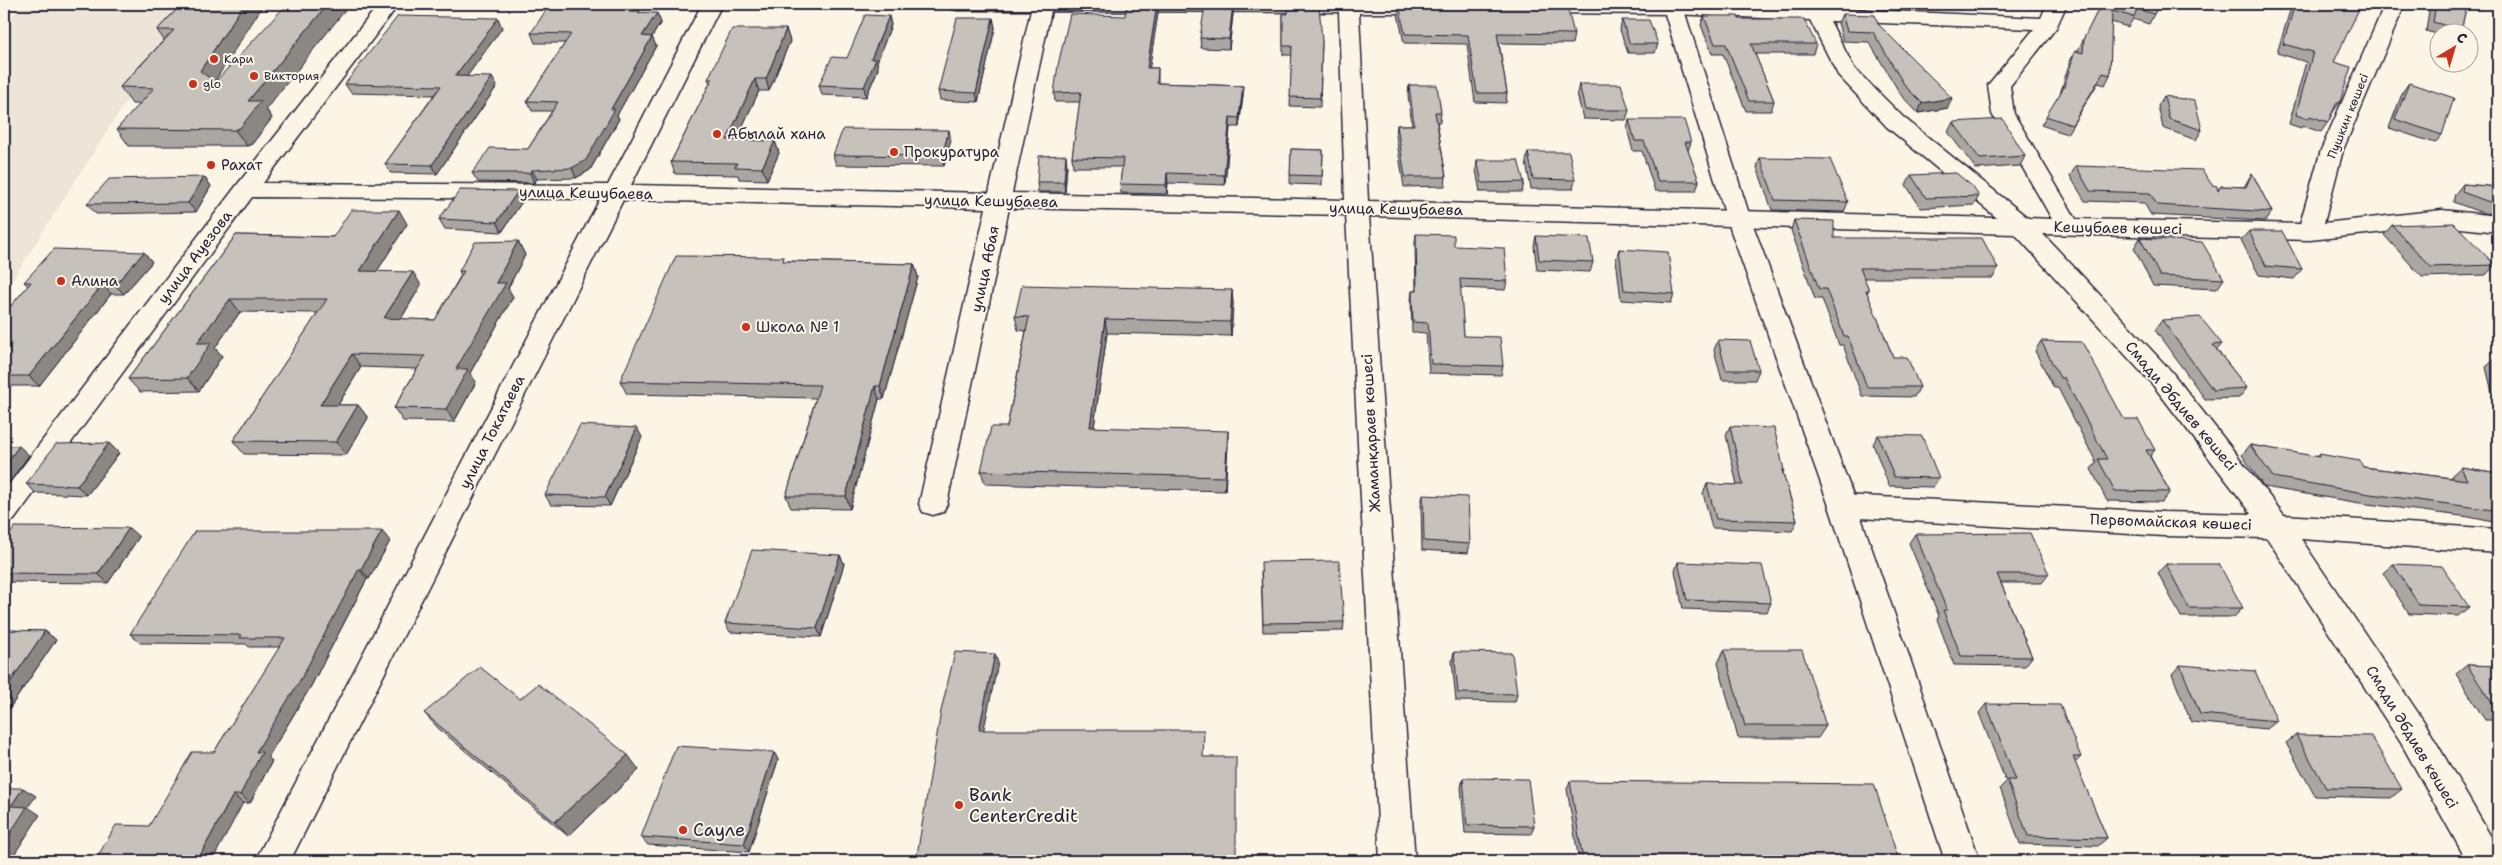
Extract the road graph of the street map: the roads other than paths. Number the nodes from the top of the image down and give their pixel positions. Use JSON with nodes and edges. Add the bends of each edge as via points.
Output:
{"nodes":[{"id":1,"x":389,"y":4,"type":"edge"},
{"id":2,"x":712,"y":4,"type":"edge"},
{"id":3,"x":957,"y":4,"type":"edge"},
{"id":4,"x":1042,"y":4,"type":"edge"},
{"id":5,"x":2395,"y":4,"type":"edge"},
{"id":6,"x":1349,"y":5,"type":"edge"},
{"id":7,"x":1673,"y":6,"type":"edge"},
{"id":8,"x":1457,"y":7,"type":"edge"},
{"id":9,"x":1516,"y":7,"type":"edge"},
{"id":10,"x":1816,"y":9,"type":"edge"},
{"id":11,"x":2053,"y":14,"type":"edge"},
{"id":12,"x":245,"y":190,"type":"junction"},
{"id":13,"x":614,"y":192,"type":"junction"},
{"id":14,"x":999,"y":202,"type":"junction"},
{"id":15,"x":1357,"y":208,"type":"junction"},
{"id":16,"x":1738,"y":217,"type":"junction"},
{"id":17,"x":2498,"y":224,"type":"edge"},
{"id":18,"x":2022,"y":226,"type":"junction"},
{"id":19,"x":2069,"y":227,"type":"junction"},
{"id":20,"x":2310,"y":232,"type":"junction"},
{"id":21,"x":933,"y":504,"type":"dead end"},
{"id":22,"x":1843,"y":506,"type":"junction"},
{"id":23,"x":4,"y":512,"type":"edge"},
{"id":24,"x":2275,"y":526,"type":"junction"},
{"id":25,"x":2498,"y":542,"type":"edge"},
{"id":26,"x":272,"y":861,"type":"edge"},
{"id":27,"x":1397,"y":861,"type":"edge"},
{"id":28,"x":1963,"y":861,"type":"edge"},
{"id":29,"x":2486,"y":861,"type":"edge"}],
"edges":[{"from":1,"to":12,"type":"street","name":"улица Ауезова"},
{"from":2,"to":13,"type":"street","name":"улица Токатаева"},
{"from":3,"to":4,"type":"street"},
{"from":4,"to":6,"type":"street"},
{"from":4,"to":14,"type":"street","name":"улица Абая"},
{"from":5,"to":20,"type":"street","name":"Пушкин көшесі","via":[[2332,150]]},
{"from":6,"to":8,"type":"street"},
{"from":6,"to":15,"type":"street","name":"Жаманқараев көшесі"},
{"from":7,"to":9,"type":"street"},
{"from":7,"to":10,"type":"street"},
{"from":7,"to":16,"type":"street"},
{"from":10,"to":11,"type":"street"},
{"from":10,"to":18,"type":"street","name":"Смади Әбдиев көшесі","via":[[1845,71],[1896,122]]},
{"from":11,"to":19,"type":"street","via":[[1999,85],[2002,114]]},
{"from":12,"to":13,"type":"street","name":"улица Кешубаева"},
{"from":12,"to":23,"type":"street","name":"улица Ауезова"},
{"from":13,"to":14,"type":"street","name":"улица Кешубаева"},
{"from":13,"to":26,"type":"street","name":"улица Токатаева"},
{"from":14,"to":15,"type":"street","name":"улица Кешубаева"},
{"from":14,"to":21,"type":"street","name":"улица Абая"},
{"from":15,"to":16,"type":"street","name":"улица Кешубаева"},
{"from":15,"to":27,"type":"street","name":"Жаманқараев көшесі"},
{"from":16,"to":18,"type":"street","name":"Кешубаев көшесі"},
{"from":16,"to":22,"type":"street"},
{"from":17,"to":20,"type":"street","name":"Кешубаев көшесі","via":[[2442,218]]},
{"from":18,"to":19,"type":"street","name":"Кешубаев көшесі"},
{"from":18,"to":24,"type":"street","name":"Смади Әбдиев көшесі","via":[[2162,378]]},
{"from":19,"to":20,"type":"street","name":"Кешубаев көшесі"},
{"from":22,"to":24,"type":"street","name":"Первомайская көшесі","via":[[2164,524]]},
{"from":22,"to":28,"type":"street"},
{"from":24,"to":25,"type":"street","name":"Первомайская көшесі"},
{"from":24,"to":29,"type":"street","name":"Смади Әбдиев көшесі","via":[[2413,733]]}]}
